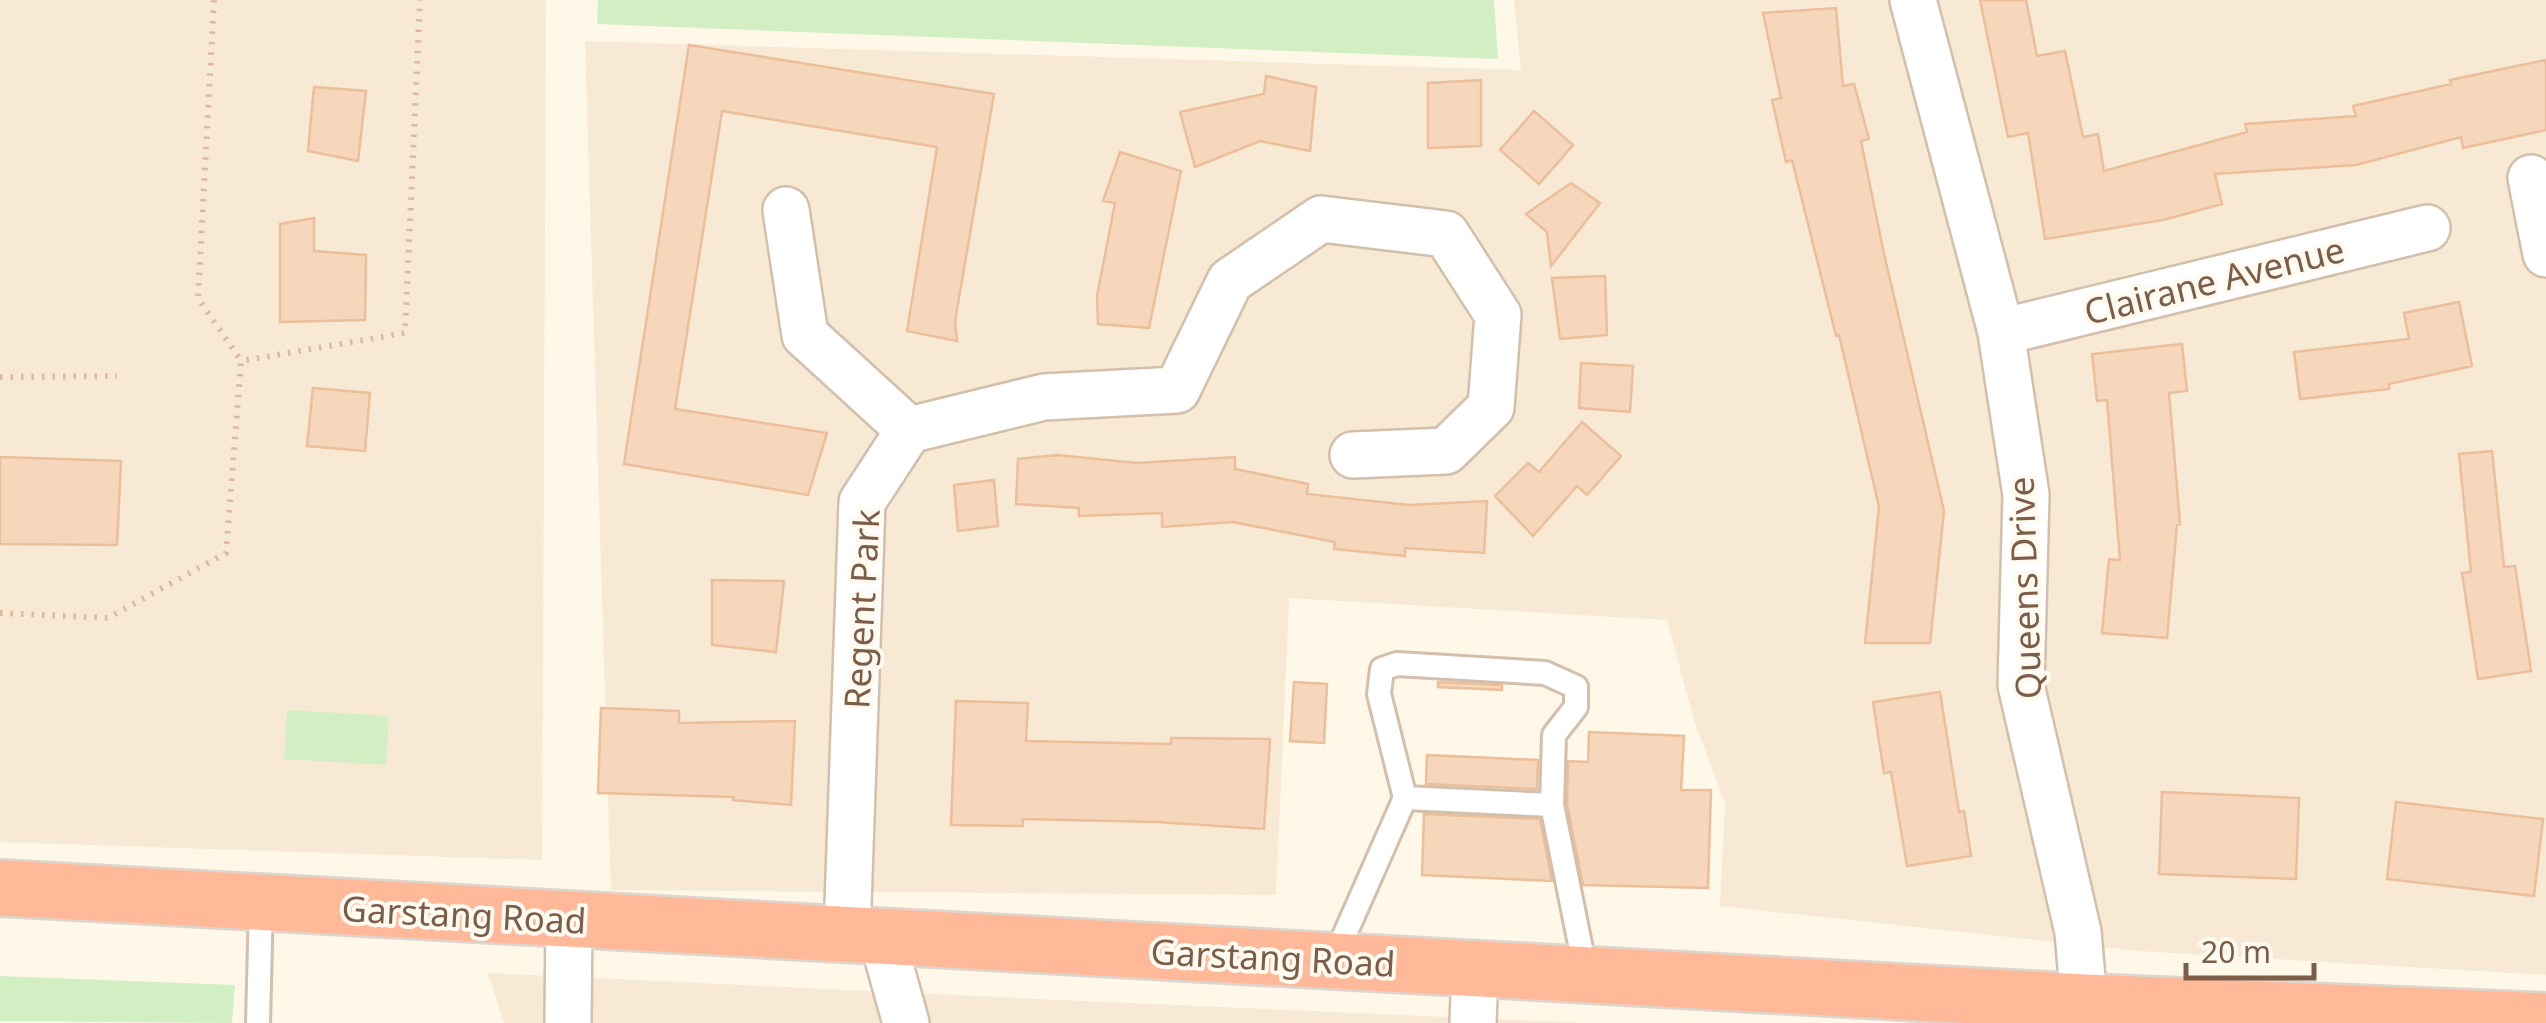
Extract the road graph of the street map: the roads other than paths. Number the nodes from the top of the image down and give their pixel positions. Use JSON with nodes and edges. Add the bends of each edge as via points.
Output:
{"nodes":[{"id":1,"x":1913,"y":0,"type":"edge"},
{"id":2,"x":2531,"y":178,"type":"dead end"},
{"id":3,"x":786,"y":210,"type":"dead end"},
{"id":4,"x":2426,"y":228,"type":"dead end"},
{"id":5,"x":2546,"y":254,"type":"edge"},
{"id":6,"x":2001,"y":332,"type":"junction"},
{"id":7,"x":909,"y":430,"type":"junction"},
{"id":8,"x":1353,"y":455,"type":"dead end"},
{"id":9,"x":1405,"y":798,"type":"junction"},
{"id":10,"x":1552,"y":806,"type":"junction"},
{"id":11,"x":0,"y":888,"type":"edge"},
{"id":12,"x":261,"y":903,"type":"junction"},
{"id":13,"x":569,"y":920,"type":"junction"},
{"id":14,"x":864,"y":935,"type":"junction"},
{"id":15,"x":1333,"y":961,"type":"junction"},
{"id":16,"x":1475,"y":969,"type":"junction"},
{"id":17,"x":1586,"y":975,"type":"junction"},
{"id":18,"x":2084,"y":1002,"type":"junction"},
{"id":19,"x":2205,"y":1015,"type":"edge"},
{"id":20,"x":2546,"y":1021,"type":"edge"},
{"id":21,"x":258,"y":1023,"type":"edge"},
{"id":22,"x":568,"y":1023,"type":"edge"},
{"id":23,"x":906,"y":1023,"type":"edge"},
{"id":24,"x":1473,"y":1023,"type":"edge"}],
"edges":[{"from":1,"to":6,"type":"street","name":"Queens Drive"},
{"from":2,"to":5,"type":"street"},
{"from":3,"to":7,"type":"street","via":[[805,334]]},
{"from":4,"to":6,"type":"street","name":"Clairane Avenue"},
{"from":6,"to":18,"type":"street","name":"Queens Drive","via":[[2026,496],[2021,684],[2078,932]]},
{"from":7,"to":8,"type":"street","via":[[1044,397],[1176,390],[1230,282],[1321,220],[1446,234],[1498,315],[1491,407],[1446,451]]},
{"from":7,"to":14,"type":"street","name":"Regent Park","via":[[862,502]]},
{"from":9,"to":10,"type":"lane"},
{"from":9,"to":10,"type":"lane","via":[[1379,694],[1382,669],[1397,664],[1545,673],[1576,687],[1576,707],[1554,735]]},
{"from":9,"to":15,"type":"lane"},
{"from":10,"to":17,"type":"lane"},
{"from":11,"to":12,"type":"highway","name":"Garstang Road"},
{"from":12,"to":13,"type":"highway","name":"Garstang Road"},
{"from":12,"to":21,"type":"lane"},
{"from":13,"to":14,"type":"highway","name":"Garstang Road"},
{"from":13,"to":22,"type":"street"},
{"from":14,"to":15,"type":"highway","name":"Garstang Road"},
{"from":14,"to":23,"type":"street","name":"Regent Park"},
{"from":15,"to":16,"type":"highway","name":"Garstang Road"},
{"from":16,"to":17,"type":"highway","name":"Garstang Road"},
{"from":16,"to":24,"type":"street"},
{"from":17,"to":18,"type":"highway","name":"Garstang Road"},
{"from":18,"to":19,"type":"highway","name":"Garstang Road"},
{"from":19,"to":20,"type":"highway","name":"Garstang Road"}]}
